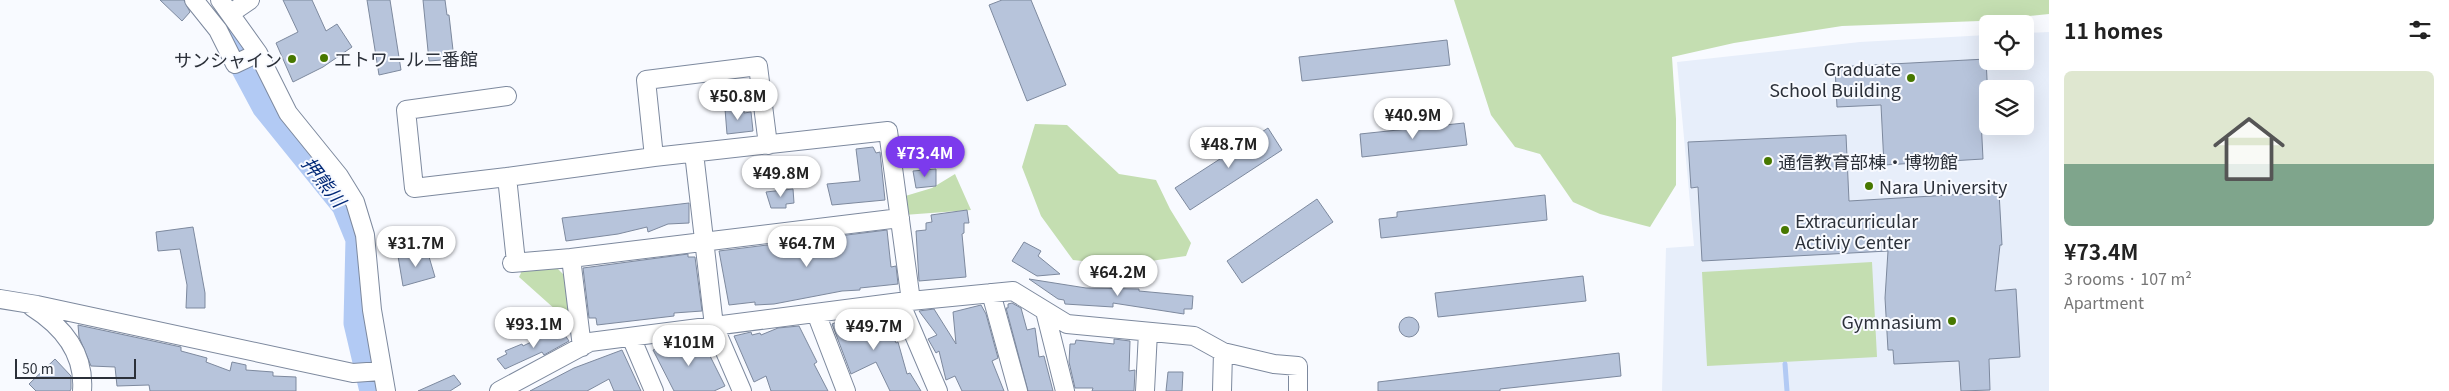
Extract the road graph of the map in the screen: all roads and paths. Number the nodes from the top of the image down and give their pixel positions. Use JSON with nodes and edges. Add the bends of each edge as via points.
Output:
{"nodes":[{"id":1,"x":194,"y":0,"type":"edge"},
{"id":2,"x":250,"y":0,"type":"edge"},
{"id":3,"x":226,"y":6,"type":"edge"},
{"id":4,"x":258,"y":54,"type":"junction"},
{"id":5,"x":507,"y":96,"type":"dead end"},
{"id":6,"x":768,"y":144,"type":"junction"},
{"id":7,"x":694,"y":153,"type":"junction"},
{"id":8,"x":654,"y":157,"type":"junction"},
{"id":9,"x":506,"y":177,"type":"junction"},
{"id":10,"x":900,"y":218,"type":"junction"},
{"id":11,"x":705,"y":242,"type":"junction"},
{"id":12,"x":571,"y":258,"type":"junction"},
{"id":13,"x":991,"y":293,"type":"junction"},
{"id":14,"x":0,"y":300,"type":"edge"},
{"id":15,"x":25,"y":302,"type":"junction"},
{"id":16,"x":906,"y":302,"type":"junction"},
{"id":17,"x":1045,"y":310,"type":"junction"},
{"id":18,"x":816,"y":313,"type":"junction"},
{"id":19,"x":714,"y":326,"type":"junction"},
{"id":20,"x":1148,"y":332,"type":"junction"},
{"id":21,"x":630,"y":337,"type":"junction"},
{"id":22,"x":582,"y":347,"type":"junction"},
{"id":23,"x":1223,"y":352,"type":"junction"},
{"id":24,"x":381,"y":371,"type":"junction"},
{"id":25,"x":82,"y":391,"type":"edge"},
{"id":26,"x":386,"y":391,"type":"edge"},
{"id":27,"x":499,"y":391,"type":"edge"},
{"id":28,"x":654,"y":391,"type":"edge"},
{"id":29,"x":742,"y":391,"type":"edge"},
{"id":30,"x":846,"y":391,"type":"edge"},
{"id":31,"x":938,"y":391,"type":"edge"},
{"id":32,"x":1018,"y":391,"type":"edge"},
{"id":33,"x":1065,"y":391,"type":"edge"},
{"id":34,"x":1145,"y":391,"type":"edge"},
{"id":35,"x":1222,"y":391,"type":"edge"},
{"id":36,"x":1298,"y":391,"type":"edge"}],
"edges":[{"from":1,"to":4,"type":"street","via":[[218,30],[235,64]]},
{"from":2,"to":3,"type":"street"},
{"from":3,"to":4,"type":"street"},
{"from":4,"to":24,"type":"street","via":[[288,113],[355,202],[365,235]]},
{"from":5,"to":9,"type":"street","via":[[406,110],[414,188]]},
{"from":6,"to":7,"type":"street"},
{"from":6,"to":8,"type":"street","via":[[758,66],[646,80]]},
{"from":6,"to":10,"type":"street","via":[[888,131]]},
{"from":7,"to":8,"type":"street"},
{"from":7,"to":11,"type":"street"},
{"from":8,"to":9,"type":"street"},
{"from":9,"to":12,"type":"street","via":[[514,262]]},
{"from":10,"to":11,"type":"street"},
{"from":10,"to":16,"type":"street"},
{"from":11,"to":12,"type":"street"},
{"from":11,"to":19,"type":"street"},
{"from":12,"to":22,"type":"street"},
{"from":13,"to":16,"type":"street"},
{"from":13,"to":17,"type":"street","via":[[1013,291]]},
{"from":13,"to":32,"type":"street"},
{"from":14,"to":15,"type":"street"},
{"from":15,"to":24,"type":"street","via":[[353,373]]},
{"from":15,"to":25,"type":"street","via":[[48,317],[67,336],[82,372]]},
{"from":16,"to":18,"type":"street"},
{"from":16,"to":31,"type":"street"},
{"from":17,"to":20,"type":"street","via":[[1067,324]]},
{"from":17,"to":33,"type":"street"},
{"from":18,"to":19,"type":"street"},
{"from":18,"to":30,"type":"street"},
{"from":19,"to":21,"type":"street"},
{"from":19,"to":29,"type":"street"},
{"from":20,"to":23,"type":"street","via":[[1194,336]]},
{"from":20,"to":34,"type":"street"},
{"from":21,"to":22,"type":"street","via":[[590,342]]},
{"from":21,"to":28,"type":"street"},
{"from":22,"to":27,"type":"street"},
{"from":23,"to":35,"type":"street"},
{"from":23,"to":36,"type":"street","via":[[1298,366]]},
{"from":24,"to":26,"type":"street"}]}
